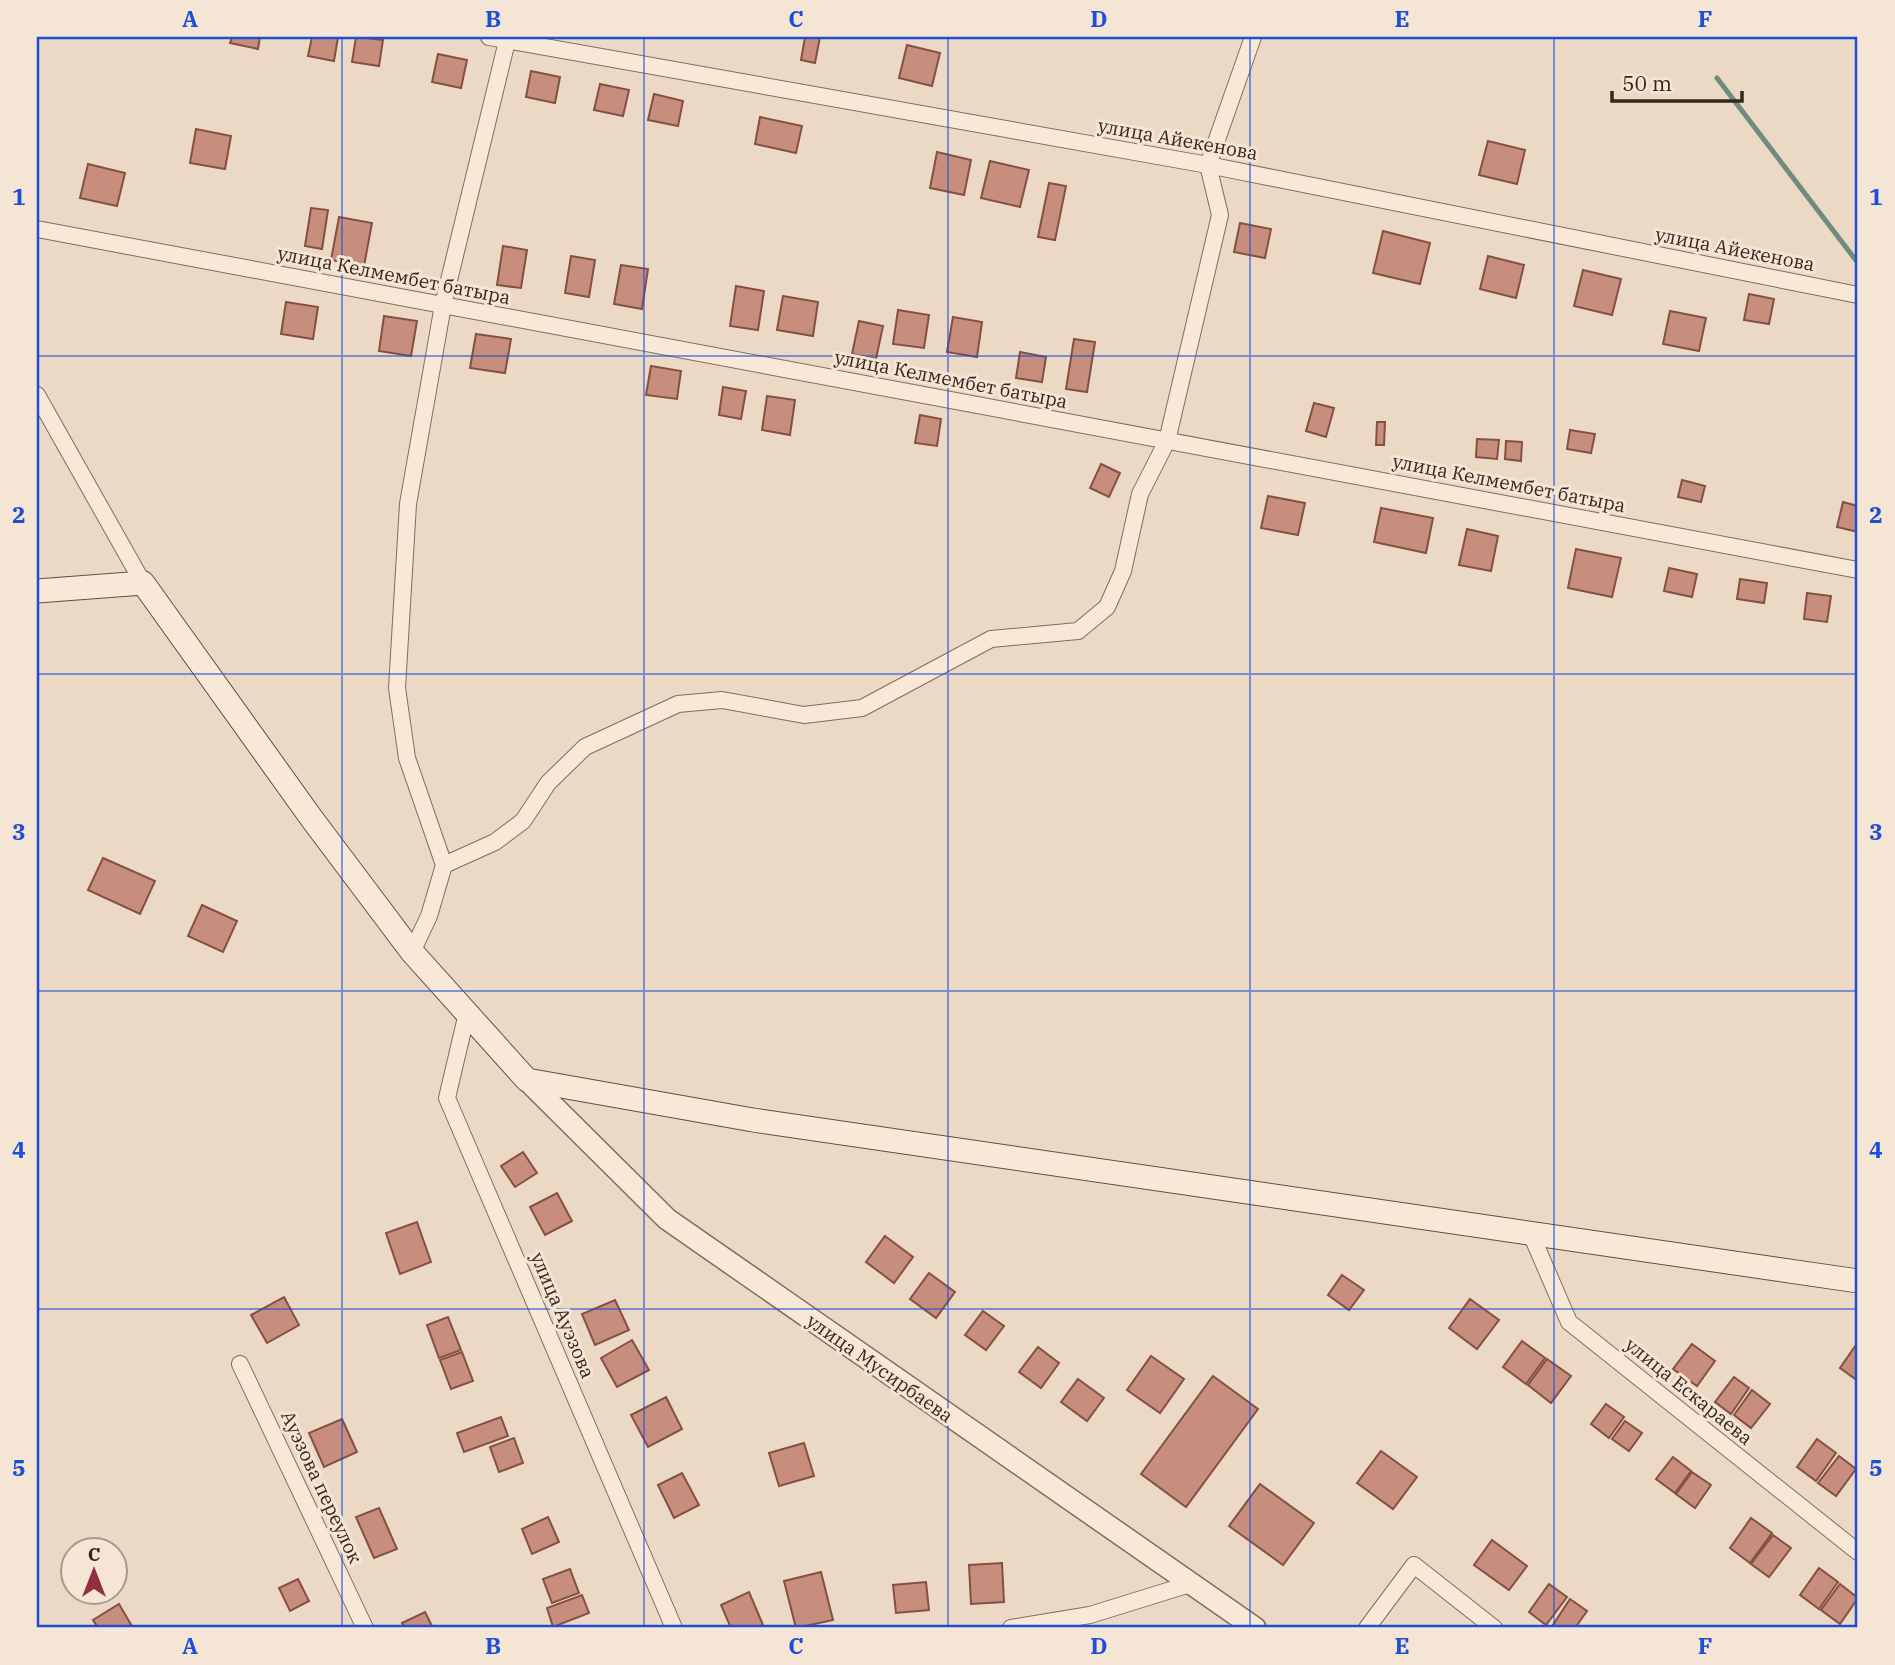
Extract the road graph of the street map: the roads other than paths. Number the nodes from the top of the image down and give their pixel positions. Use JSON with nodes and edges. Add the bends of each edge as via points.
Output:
{"nodes":[{"id":1,"x":489,"y":37,"type":"edge"},
{"id":2,"x":1253,"y":37,"type":"edge"},
{"id":3,"x":508,"y":39,"type":"edge"},
{"id":4,"x":1208,"y":165,"type":"junction"},
{"id":5,"x":37,"y":229,"type":"edge"},
{"id":6,"x":1858,"y":295,"type":"edge"},
{"id":7,"x":443,"y":305,"type":"junction"},
{"id":8,"x":37,"y":395,"type":"edge"},
{"id":9,"x":1167,"y":441,"type":"junction"},
{"id":10,"x":1858,"y":570,"type":"edge"},
{"id":11,"x":143,"y":583,"type":"junction"},
{"id":12,"x":37,"y":591,"type":"edge"},
{"id":13,"x":444,"y":865,"type":"junction"},
{"id":14,"x":412,"y":952,"type":"junction"},
{"id":15,"x":467,"y":1013,"type":"junction"},
{"id":16,"x":527,"y":1080,"type":"junction"},
{"id":17,"x":1531,"y":1234,"type":"junction"},
{"id":18,"x":1858,"y":1281,"type":"edge"},
{"id":19,"x":240,"y":1364,"type":"dead end"},
{"id":20,"x":1858,"y":1552,"type":"edge"},
{"id":21,"x":1190,"y":1584,"type":"junction"},
{"id":22,"x":365,"y":1628,"type":"edge"},
{"id":23,"x":674,"y":1628,"type":"edge"},
{"id":24,"x":1011,"y":1628,"type":"edge"},
{"id":25,"x":1255,"y":1628,"type":"edge"},
{"id":26,"x":1367,"y":1628,"type":"edge"},
{"id":27,"x":1494,"y":1628,"type":"edge"}],
"edges":[{"from":1,"to":3,"type":"street","name":"улица Айекенова"},
{"from":2,"to":4,"type":"street"},
{"from":3,"to":4,"type":"street","name":"улица Айекенова"},
{"from":3,"to":7,"type":"street"},
{"from":4,"to":6,"type":"street","name":"улица Айекенова"},
{"from":4,"to":9,"type":"street","via":[[1220,215]]},
{"from":5,"to":7,"type":"street","name":"улица Келмембет батыра"},
{"from":7,"to":9,"type":"street","name":"улица Келмембет батыра"},
{"from":7,"to":13,"type":"street","via":[[408,504],[397,688],[407,758]]},
{"from":8,"to":11,"type":"street"},
{"from":9,"to":10,"type":"street","name":"улица Келмембет батыра"},
{"from":9,"to":13,"type":"street","via":[[1140,494],[1123,571],[1107,607],[1078,631],[991,639],[862,708],[804,715],[722,700],[678,704],[585,747],[548,783],[523,821],[495,842]]},
{"from":11,"to":12,"type":"main road"},
{"from":11,"to":14,"type":"main road"},
{"from":13,"to":14,"type":"street","via":[[429,916]]},
{"from":14,"to":15,"type":"main road"},
{"from":15,"to":16,"type":"main road"},
{"from":15,"to":23,"type":"street","name":"улица Ауэзова","via":[[447,1098]]},
{"from":16,"to":17,"type":"main road","via":[[752,1120]]},
{"from":16,"to":21,"type":"street","name":"улица Мусирбаева","via":[[667,1219]]},
{"from":17,"to":18,"type":"main road"},
{"from":17,"to":20,"type":"street","name":"улица Ескараева","via":[[1569,1322]]},
{"from":19,"to":22,"type":"street","name":"Ауэзова переулок"},
{"from":21,"to":24,"type":"street","via":[[1090,1615]]},
{"from":21,"to":25,"type":"street","name":"улица Мусирбаева"},
{"from":26,"to":27,"type":"street","via":[[1414,1565]]}]}
